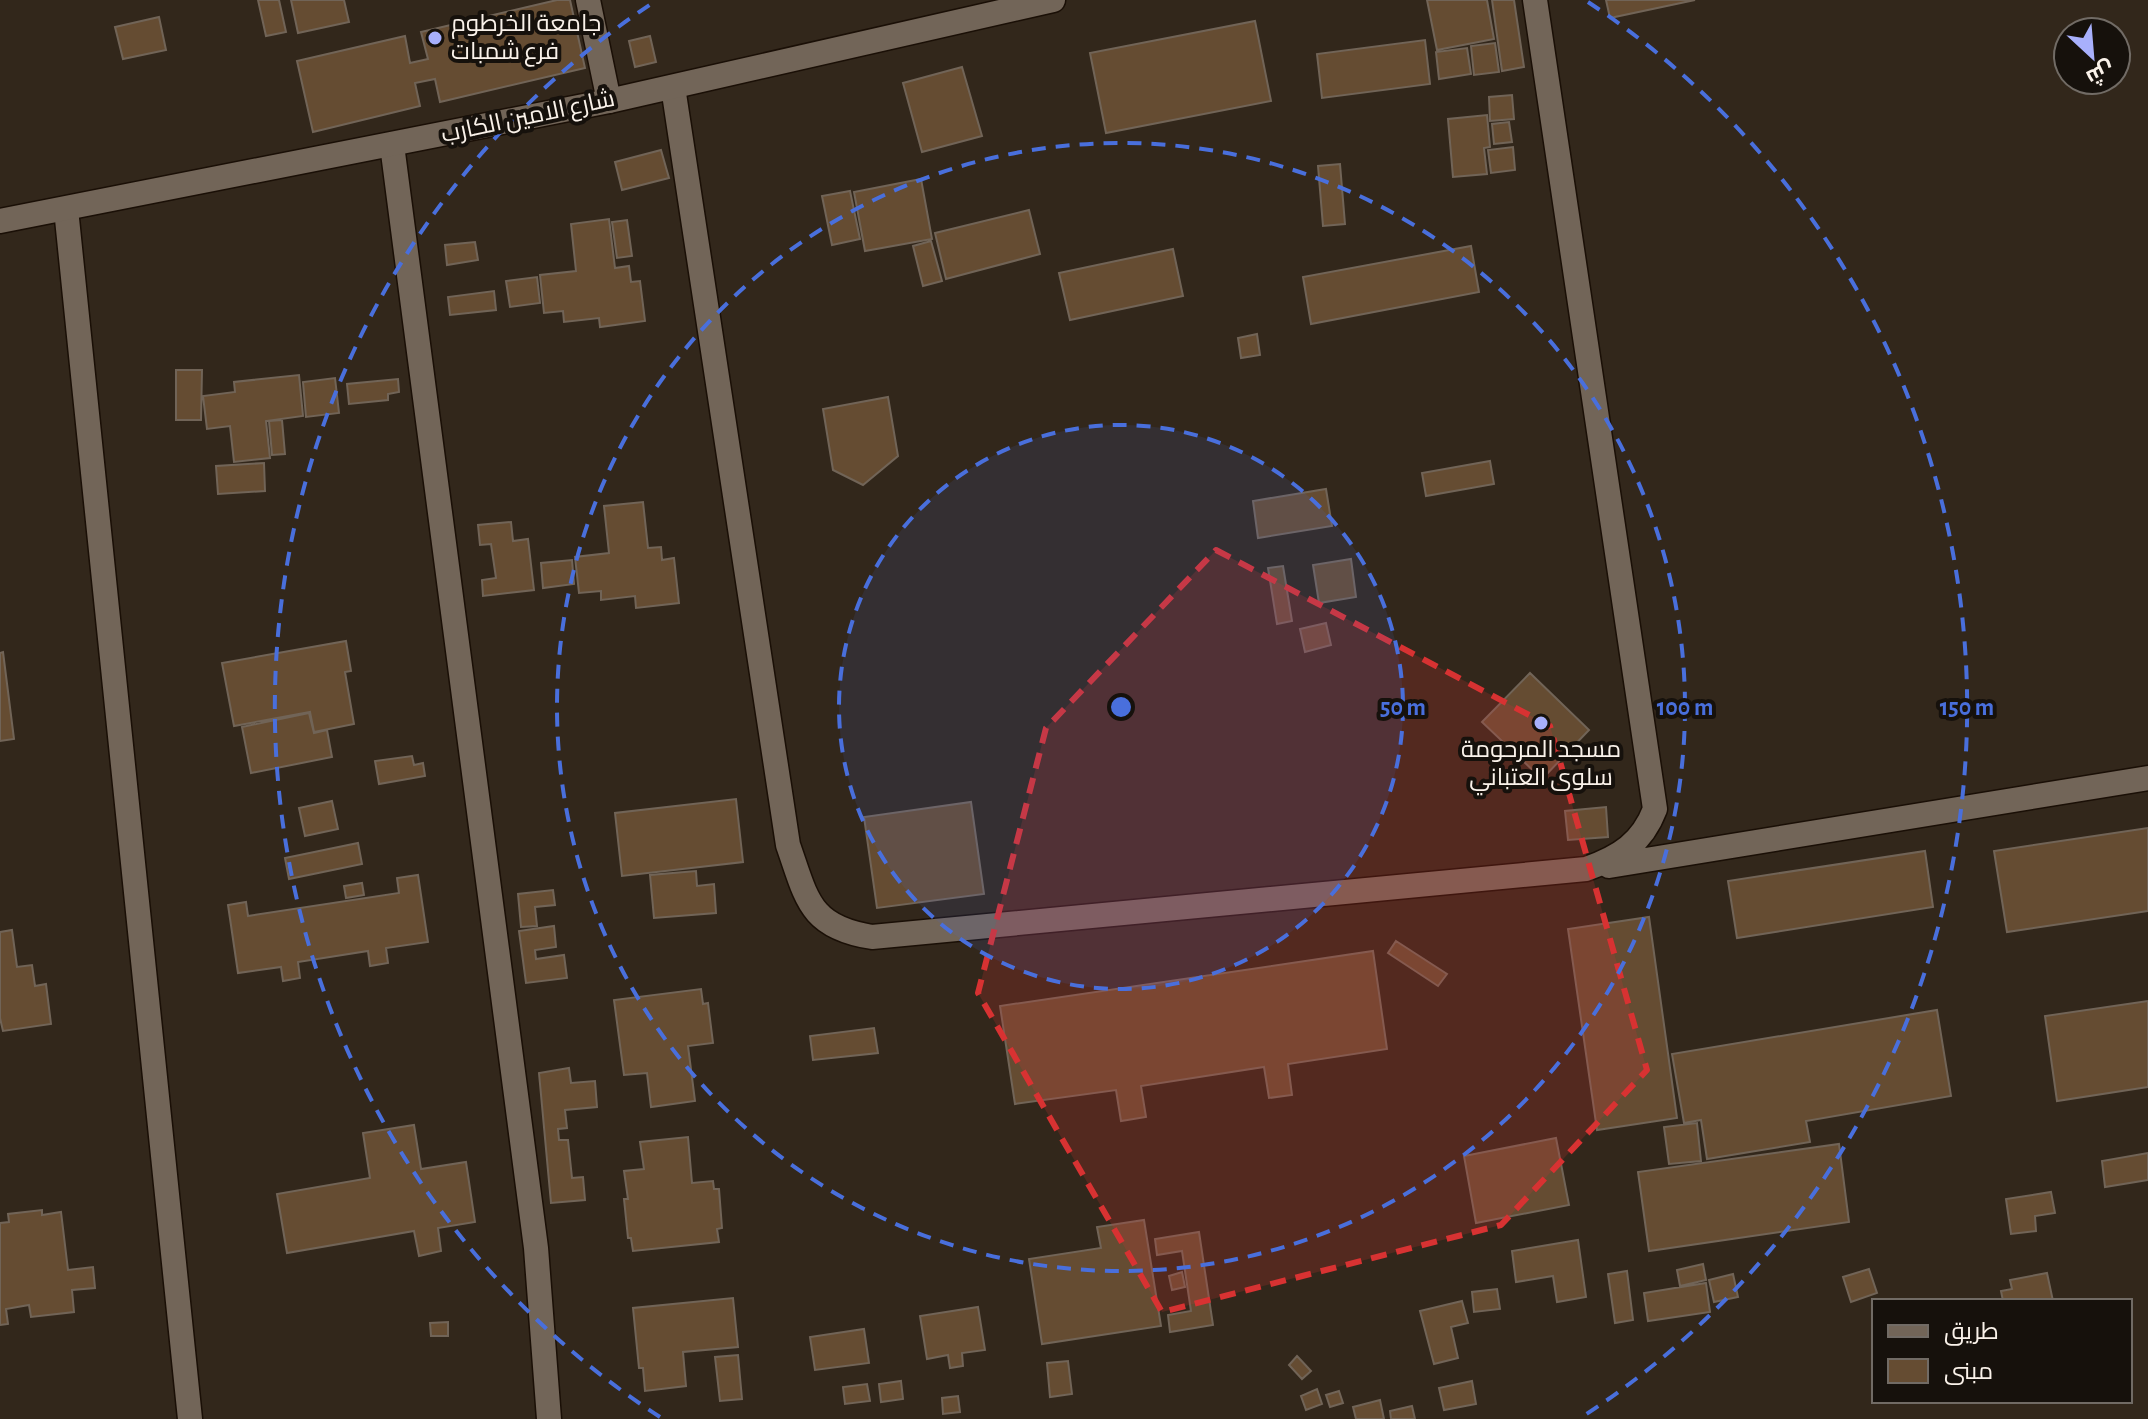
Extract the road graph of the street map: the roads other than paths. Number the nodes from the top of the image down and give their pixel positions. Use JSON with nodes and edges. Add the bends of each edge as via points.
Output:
{"nodes":[{"id":1,"x":588,"y":0,"type":"edge"},
{"id":2,"x":1053,"y":0,"type":"edge"},
{"id":3,"x":1535,"y":0,"type":"edge"},
{"id":4,"x":673,"y":87,"type":"junction"},
{"id":5,"x":609,"y":101,"type":"junction"},
{"id":6,"x":392,"y":145,"type":"junction"},
{"id":7,"x":66,"y":209,"type":"junction"},
{"id":8,"x":0,"y":221,"type":"edge"},
{"id":9,"x":2148,"y":778,"type":"edge"},
{"id":10,"x":1586,"y":869,"type":"junction"},
{"id":11,"x":190,"y":1419,"type":"edge"},
{"id":12,"x":549,"y":1419,"type":"edge"}],
"edges":[{"from":1,"to":5,"type":"street"},
{"from":2,"to":4,"type":"street","name":"شارع الامين الكارب"},
{"from":3,"to":10,"type":"street","via":[[1655,809],[1647,830],[1629,848]]},
{"from":4,"to":5,"type":"street","name":"شارع الامين الكارب"},
{"from":4,"to":10,"type":"street","via":[[788,845],[815,912],[845,932],[872,937]]},
{"from":5,"to":6,"type":"street","name":"شارع الامين الكارب"},
{"from":6,"to":7,"type":"street","name":"شارع الامين الكارب"},
{"from":6,"to":12,"type":"street","via":[[536,1248]]},
{"from":7,"to":8,"type":"street","name":"شارع الامين الكارب"},
{"from":7,"to":11,"type":"street"},
{"from":9,"to":10,"type":"street"}]}
